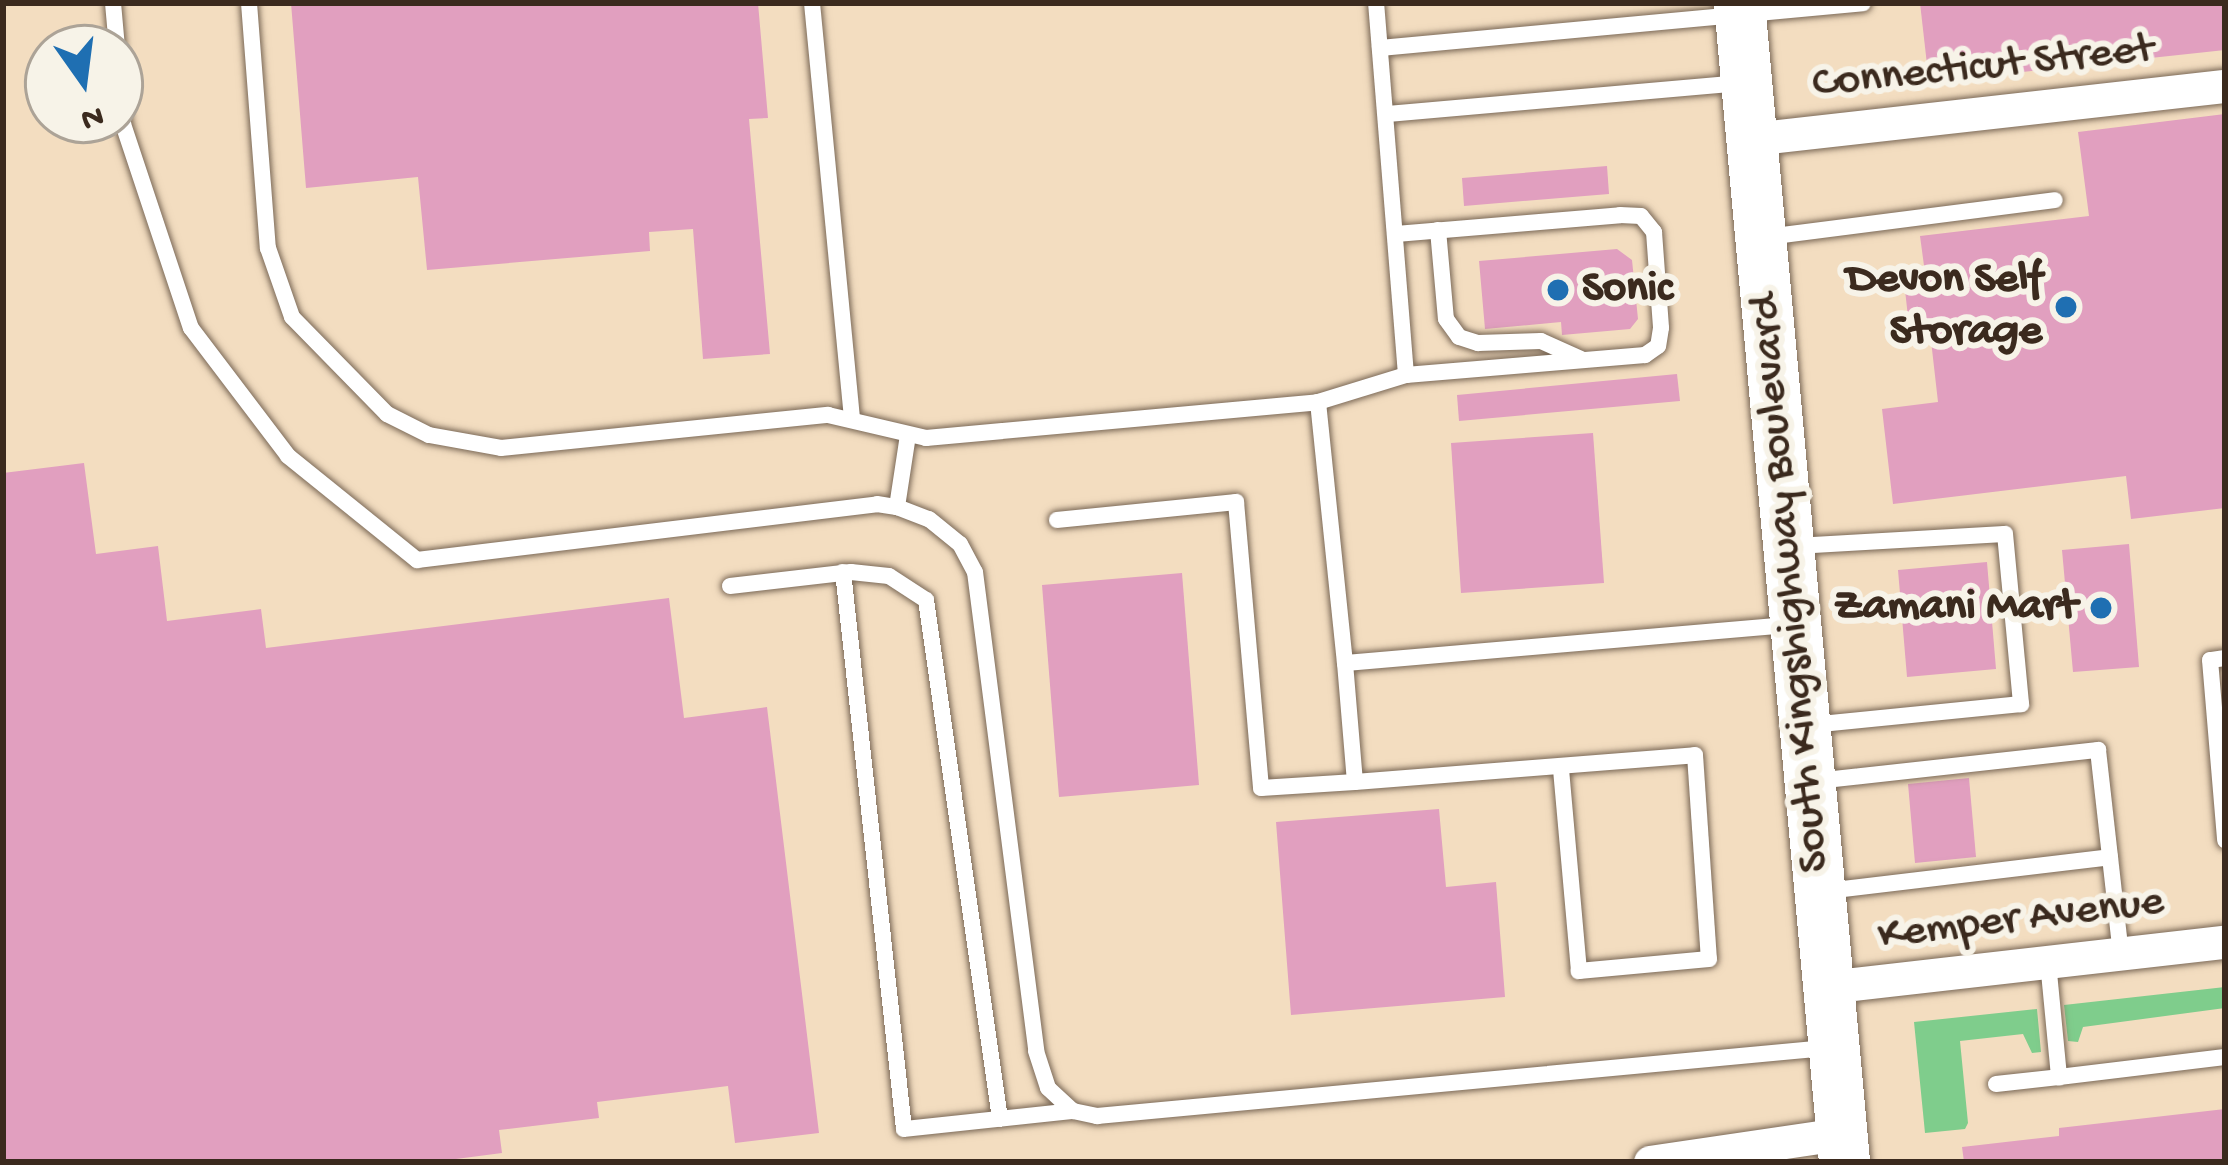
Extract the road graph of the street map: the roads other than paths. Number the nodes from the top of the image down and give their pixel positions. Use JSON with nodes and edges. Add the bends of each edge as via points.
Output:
{"nodes":[{"id":1,"x":249,"y":3,"type":"edge"},
{"id":2,"x":812,"y":3,"type":"edge"},
{"id":3,"x":1376,"y":3,"type":"edge"},
{"id":4,"x":1863,"y":3,"type":"edge"},
{"id":5,"x":1739,"y":8,"type":"edge"},
{"id":6,"x":1380,"y":48,"type":"junction"},
{"id":7,"x":1746,"y":82,"type":"junction"},
{"id":8,"x":2225,"y":86,"type":"edge"},
{"id":9,"x":1387,"y":114,"type":"junction"},
{"id":10,"x":1751,"y":139,"type":"junction"},
{"id":11,"x":130,"y":144,"type":"edge"},
{"id":12,"x":2055,"y":200,"type":"dead end"},
{"id":13,"x":1438,"y":230,"type":"junction"},
{"id":14,"x":1396,"y":234,"type":"junction"},
{"id":15,"x":1760,"y":238,"type":"junction"},
{"id":16,"x":1584,"y":360,"type":"junction"},
{"id":17,"x":1406,"y":375,"type":"junction"},
{"id":18,"x":1318,"y":402,"type":"junction"},
{"id":19,"x":852,"y":419,"type":"junction"},
{"id":20,"x":908,"y":435,"type":"junction"},
{"id":21,"x":897,"y":507,"type":"junction"},
{"id":22,"x":1057,"y":520,"type":"dead end"},
{"id":23,"x":1788,"y":547,"type":"junction"},
{"id":24,"x":843,"y":572,"type":"junction"},
{"id":25,"x":730,"y":586,"type":"dead end"},
{"id":26,"x":1795,"y":624,"type":"junction"},
{"id":27,"x":2225,"y":658,"type":"edge"},
{"id":28,"x":1345,"y":663,"type":"junction"},
{"id":29,"x":1804,"y":726,"type":"junction"},
{"id":30,"x":1561,"y":769,"type":"junction"},
{"id":31,"x":1809,"y":781,"type":"junction"},
{"id":32,"x":1354,"y":782,"type":"junction"},
{"id":33,"x":2225,"y":840,"type":"edge"},
{"id":34,"x":2110,"y":857,"type":"junction"},
{"id":35,"x":1819,"y":892,"type":"junction"},
{"id":36,"x":2225,"y":942,"type":"edge"},
{"id":37,"x":2121,"y":954,"type":"junction"},
{"id":38,"x":2048,"y":962,"type":"junction"},
{"id":39,"x":1827,"y":987,"type":"junction"},
{"id":40,"x":1833,"y":1047,"type":"junction"},
{"id":41,"x":2225,"y":1057,"type":"edge"},
{"id":42,"x":2059,"y":1077,"type":"junction"},
{"id":43,"x":1996,"y":1084,"type":"dead end"},
{"id":44,"x":1073,"y":1111,"type":"junction"},
{"id":45,"x":1000,"y":1119,"type":"junction"},
{"id":46,"x":1842,"y":1148,"type":"edge"},
{"id":47,"x":1650,"y":1162,"type":"edge"}],
"edges":[{"from":1,"to":19,"type":"lane","via":[[277,282],[292,317],[387,414],[429,435],[501,448]]},
{"from":2,"to":19,"type":"lane"},
{"from":3,"to":6,"type":"lane"},
{"from":4,"to":5,"type":"lane"},
{"from":5,"to":6,"type":"lane"},
{"from":5,"to":7,"type":"main road","name":"South Kingshighway Boulevard"},
{"from":6,"to":9,"type":"lane"},
{"from":7,"to":9,"type":"lane"},
{"from":7,"to":10,"type":"main road","name":"South Kingshighway Boulevard"},
{"from":8,"to":10,"type":"street","name":"Connecticut Street"},
{"from":9,"to":14,"type":"lane"},
{"from":10,"to":15,"type":"main road","name":"South Kingshighway Boulevard"},
{"from":11,"to":21,"type":"lane","via":[[190,328],[288,456],[417,560]]},
{"from":12,"to":15,"type":"lane"},
{"from":13,"to":14,"type":"lane"},
{"from":13,"to":16,"type":"lane","via":[[1452,330],[1478,343],[1541,341]]},
{"from":13,"to":16,"type":"lane","via":[[1641,216],[1654,232],[1658,346],[1645,355]]},
{"from":14,"to":17,"type":"lane"},
{"from":15,"to":23,"type":"main road","name":"South Kingshighway Boulevard"},
{"from":16,"to":17,"type":"lane"},
{"from":17,"to":18,"type":"lane"},
{"from":18,"to":20,"type":"lane"},
{"from":18,"to":28,"type":"lane"},
{"from":19,"to":20,"type":"lane"},
{"from":20,"to":21,"type":"lane"},
{"from":21,"to":44,"type":"lane","via":[[960,544],[975,572],[1036,1051],[1048,1088]]},
{"from":22,"to":32,"type":"lane","via":[[1236,502],[1261,788]]},
{"from":23,"to":26,"type":"main road","name":"South Kingshighway Boulevard"},
{"from":23,"to":29,"type":"lane","via":[[2005,534],[2007,555],[2020,704]]},
{"from":24,"to":25,"type":"lane"},
{"from":24,"to":45,"type":"lane","via":[[889,576],[926,600]]},
{"from":24,"to":45,"type":"lane","via":[[904,1129]]},
{"from":26,"to":28,"type":"lane"},
{"from":26,"to":29,"type":"main road","name":"South Kingshighway Boulevard"},
{"from":27,"to":33,"type":"lane","via":[[2210,660]]},
{"from":28,"to":32,"type":"lane"},
{"from":29,"to":31,"type":"main road","name":"South Kingshighway Boulevard"},
{"from":30,"to":30,"type":"lane","via":[[1695,755],[1709,959],[1579,971]]},
{"from":30,"to":32,"type":"lane"},
{"from":31,"to":34,"type":"lane","via":[[2098,750]]},
{"from":31,"to":35,"type":"main road","name":"South Kingshighway Boulevard"},
{"from":34,"to":35,"type":"lane"},
{"from":34,"to":37,"type":"lane"},
{"from":35,"to":39,"type":"main road","name":"South Kingshighway Boulevard"},
{"from":36,"to":37,"type":"street","name":"Kemper Avenue"},
{"from":37,"to":38,"type":"street","name":"Kemper Avenue"},
{"from":38,"to":39,"type":"street","name":"Kemper Avenue"},
{"from":38,"to":42,"type":"lane"},
{"from":39,"to":40,"type":"main road","name":"South Kingshighway Boulevard"},
{"from":40,"to":44,"type":"lane","via":[[1097,1116]]},
{"from":40,"to":46,"type":"main road","name":"South Kingshighway Boulevard"},
{"from":41,"to":42,"type":"lane"},
{"from":42,"to":43,"type":"lane"},
{"from":44,"to":45,"type":"lane"},
{"from":46,"to":47,"type":"street"}]}
